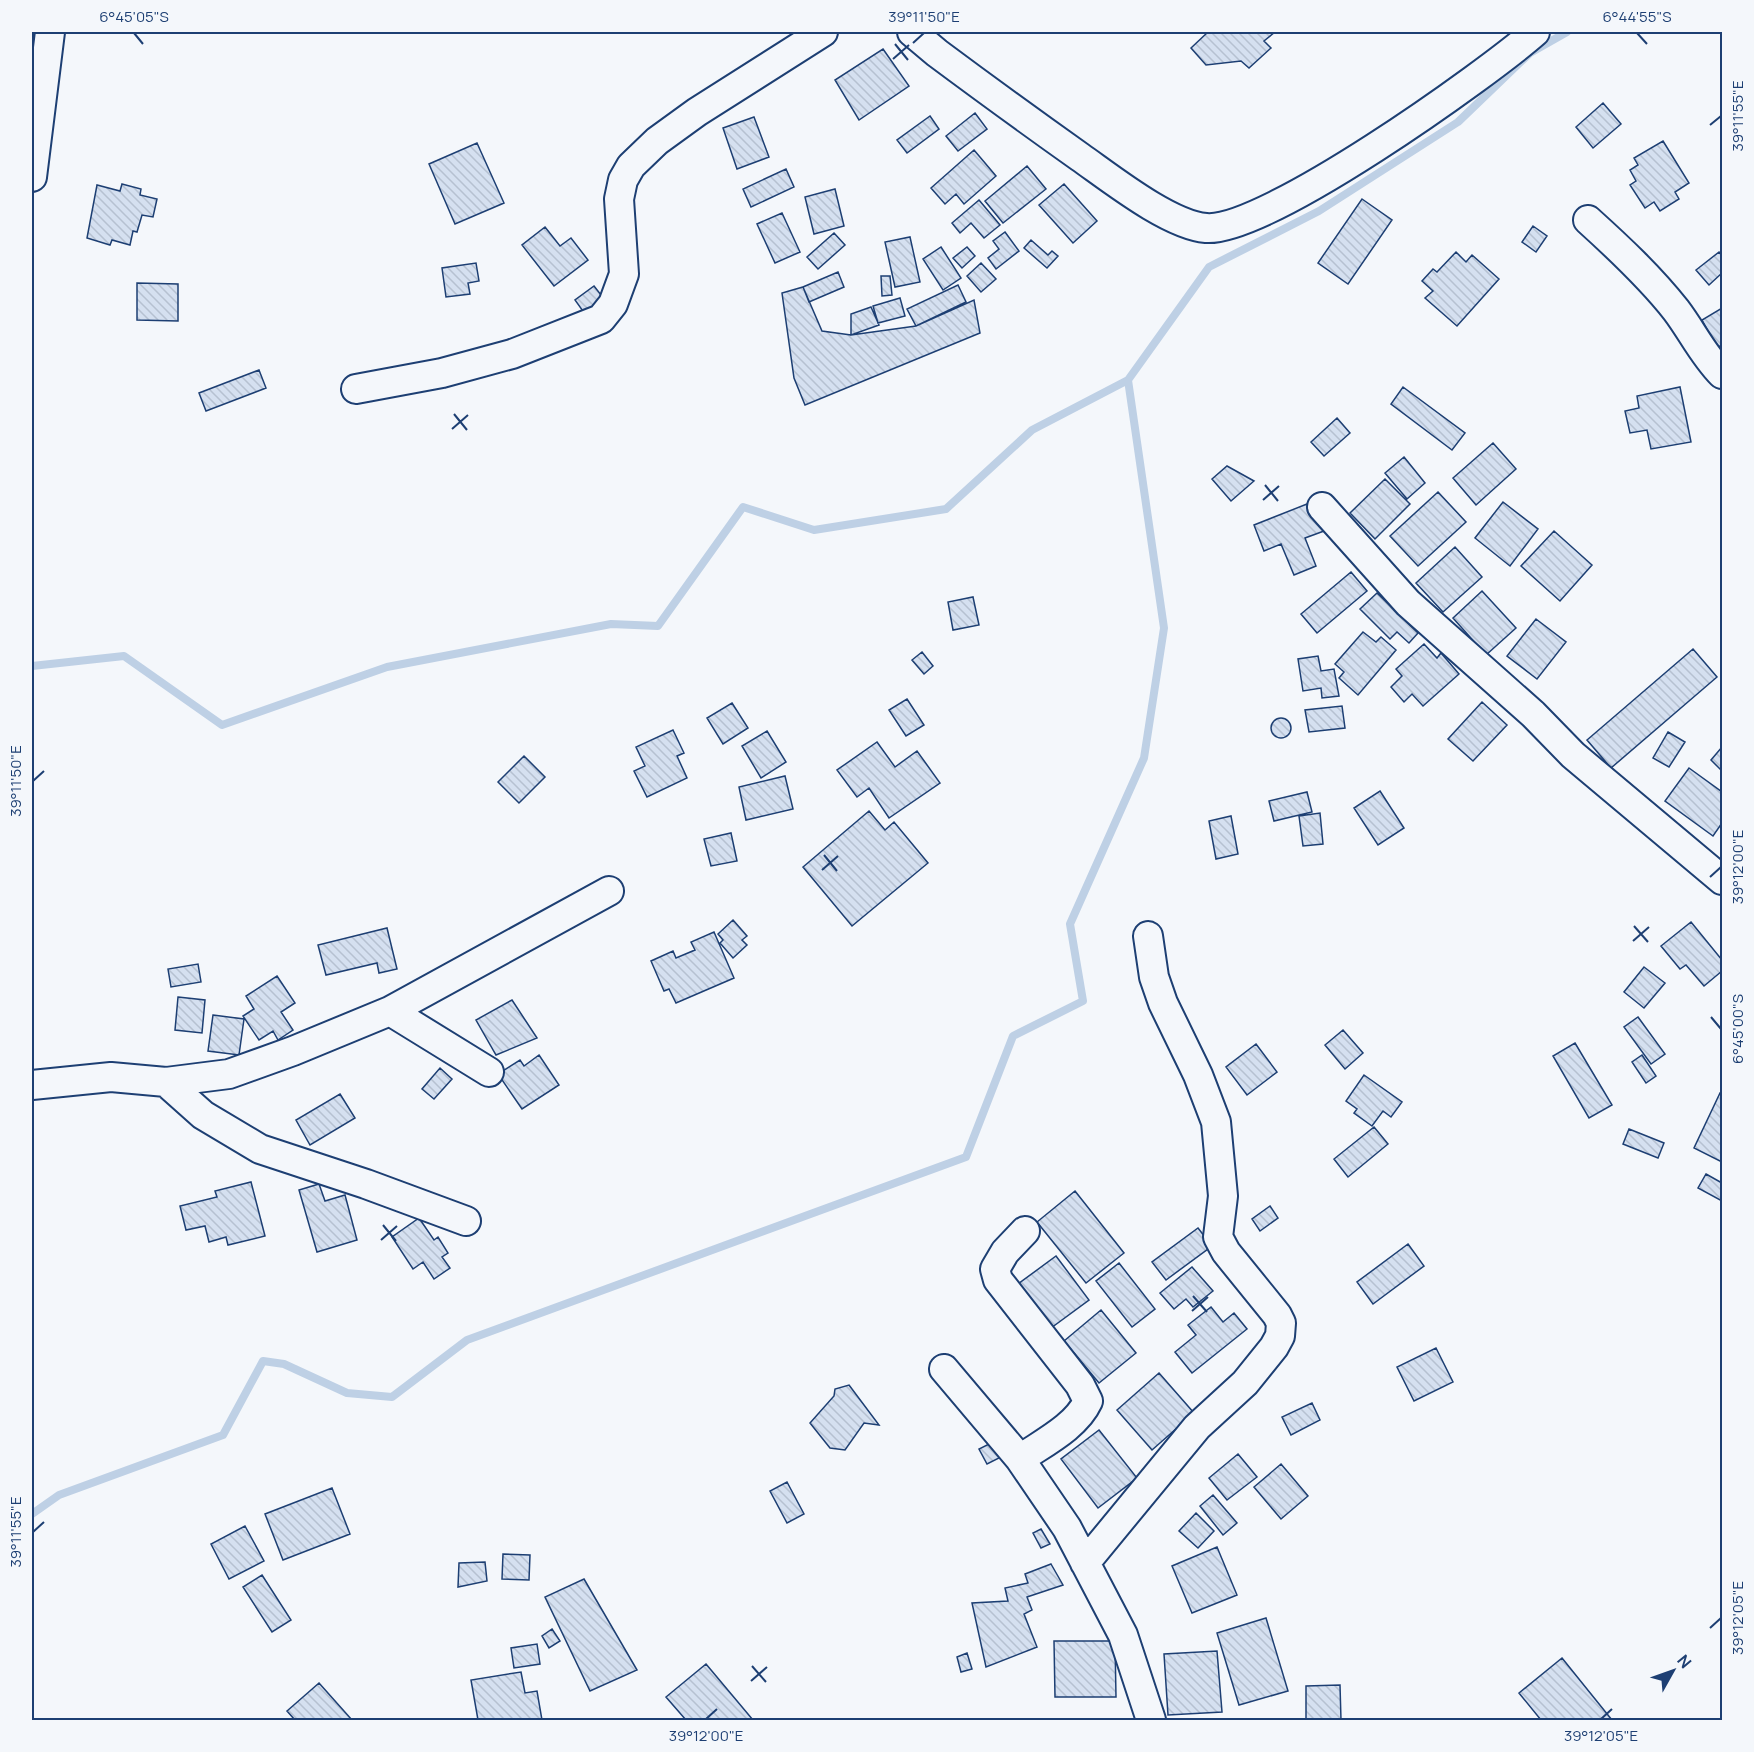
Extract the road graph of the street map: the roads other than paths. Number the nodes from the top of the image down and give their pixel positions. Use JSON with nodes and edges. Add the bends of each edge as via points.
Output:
{"nodes":[{"id":1,"x":50,"y":32,"type":"edge"},
{"id":2,"x":824,"y":32,"type":"edge"},
{"id":3,"x":912,"y":32,"type":"edge"},
{"id":4,"x":1534,"y":32,"type":"edge"},
{"id":5,"x":32,"y":177,"type":"edge"},
{"id":6,"x":1588,"y":220,"type":"dead end"},
{"id":7,"x":1722,"y":374,"type":"edge"},
{"id":8,"x":356,"y":389,"type":"dead end"},
{"id":9,"x":1322,"y":507,"type":"dead end"},
{"id":10,"x":1722,"y":880,"type":"edge"},
{"id":11,"x":609,"y":891,"type":"dead end"},
{"id":12,"x":1148,"y":936,"type":"dead end"},
{"id":13,"x":390,"y":1011,"type":"junction"},
{"id":14,"x":489,"y":1072,"type":"dead end"},
{"id":15,"x":166,"y":1082,"type":"junction"},
{"id":16,"x":32,"y":1085,"type":"edge"},
{"id":17,"x":466,"y":1221,"type":"dead end"},
{"id":18,"x":1025,"y":1231,"type":"dead end"},
{"id":19,"x":944,"y":1369,"type":"dead end"},
{"id":20,"x":1020,"y":1459,"type":"junction"},
{"id":21,"x":1085,"y":1563,"type":"junction"},
{"id":22,"x":1151,"y":1720,"type":"edge"}],
"edges":[{"from":1,"to":5,"type":"street"},
{"from":2,"to":8,"type":"street","via":[[697,112],[631,166],[619,200],[624,274],[613,304],[601,319],[512,354],[425,377]]},
{"from":3,"to":4,"type":"street","via":[[1108,179],[1180,220],[1206,228],[1257,216],[1313,185],[1432,110]]},
{"from":6,"to":7,"type":"street","via":[[1676,310]]},
{"from":9,"to":10,"type":"street","via":[[1408,603],[1533,714],[1573,755]]},
{"from":11,"to":13,"type":"street"},
{"from":12,"to":21,"type":"street","via":[[1154,977],[1163,1003],[1198,1075],[1215,1122],[1223,1196],[1218,1237],[1277,1316],[1280,1336],[1245,1383],[1197,1427]]},
{"from":13,"to":14,"type":"street"},
{"from":13,"to":15,"type":"street","via":[[229,1074]]},
{"from":15,"to":16,"type":"street","via":[[111,1077]]},
{"from":15,"to":17,"type":"street","via":[[203,1115],[260,1149]]},
{"from":18,"to":20,"type":"street","via":[[995,1269],[998,1280],[1080,1385],[1088,1401],[1078,1416]]},
{"from":19,"to":20,"type":"street"},
{"from":20,"to":21,"type":"street","via":[[1067,1528]]},
{"from":21,"to":22,"type":"street","via":[[1123,1635]]}]}
